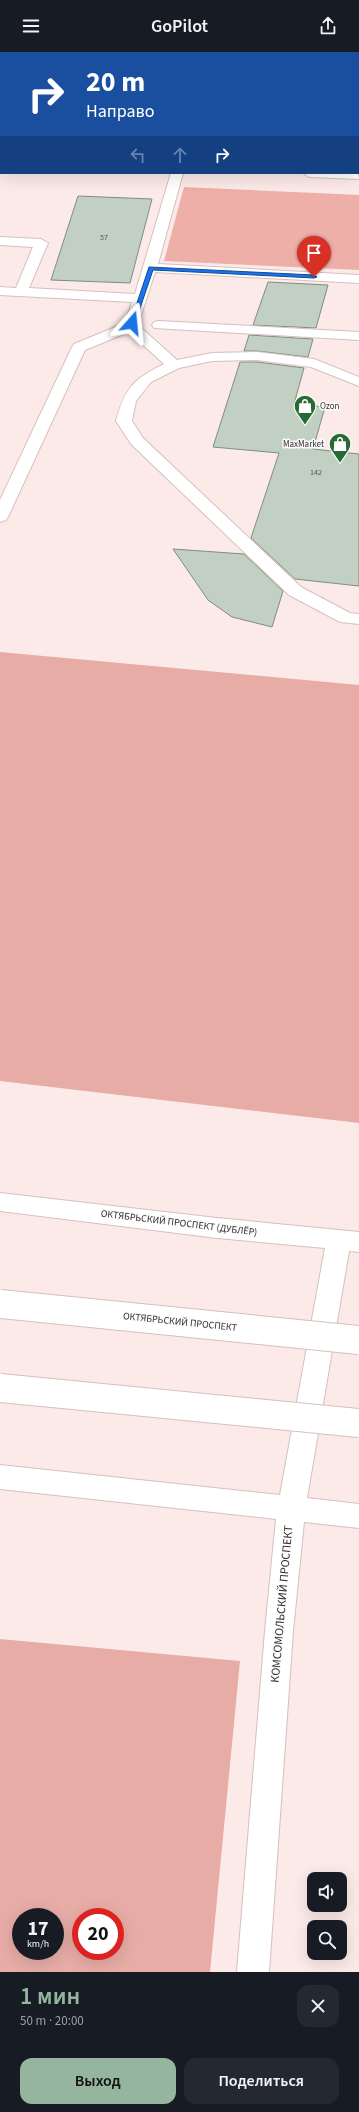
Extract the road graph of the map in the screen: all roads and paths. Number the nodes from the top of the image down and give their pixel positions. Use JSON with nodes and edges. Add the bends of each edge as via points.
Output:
{"nodes":[{"id":1,"x":177,"y":174,"type":"edge"},
{"id":2,"x":334,"y":174,"type":"edge"},
{"id":3,"x":359,"y":175,"type":"edge"},
{"id":4,"x":0,"y":241,"type":"edge"},
{"id":5,"x":150,"y":268,"type":"junction"},
{"id":6,"x":359,"y":279,"type":"edge"},
{"id":7,"x":0,"y":291,"type":"edge"},
{"id":8,"x":21,"y":292,"type":"junction"},
{"id":9,"x":140,"y":298,"type":"junction"},
{"id":10,"x":159,"y":325,"type":"dead end"},
{"id":11,"x":130,"y":326,"type":"junction"},
{"id":12,"x":359,"y":336,"type":"edge"},
{"id":13,"x":174,"y":365,"type":"junction"},
{"id":14,"x":359,"y":382,"type":"edge"},
{"id":15,"x":0,"y":516,"type":"edge"},
{"id":16,"x":359,"y":619,"type":"edge"},
{"id":17,"x":0,"y":1202,"type":"edge"},
{"id":18,"x":349,"y":1241,"type":"edge"},
{"id":19,"x":0,"y":1304,"type":"edge"},
{"id":20,"x":359,"y":1340,"type":"edge"},
{"id":21,"x":0,"y":1388,"type":"edge"},
{"id":22,"x":359,"y":1423,"type":"edge"},
{"id":23,"x":0,"y":1477,"type":"edge"},
{"id":24,"x":291,"y":1510,"type":"junction"},
{"id":25,"x":359,"y":1516,"type":"edge"},
{"id":26,"x":253,"y":1972,"type":"edge"}],
"edges":[{"from":1,"to":5,"type":"main road"},
{"from":2,"to":3,"type":"main road"},
{"from":4,"to":8,"type":"main road","via":[[41,243]]},
{"from":5,"to":6,"type":"main road"},
{"from":5,"to":9,"type":"main road"},
{"from":7,"to":8,"type":"main road"},
{"from":8,"to":9,"type":"main road"},
{"from":9,"to":11,"type":"main road"},
{"from":10,"to":12,"type":"main road"},
{"from":11,"to":13,"type":"main road"},
{"from":11,"to":15,"type":"main road","via":[[79,347]]},
{"from":13,"to":14,"type":"main road","via":[[212,357],[258,356],[314,363]]},
{"from":13,"to":16,"type":"main road","via":[[146,379],[129,400],[124,421],[137,441],[295,591],[346,618]]},
{"from":17,"to":18,"type":"main road","name":"ОКТЯБРЬСКИЙ ПРОСПЕКТ (ДУБЛЁР)"},
{"from":18,"to":24,"type":"main road","name":"КОМСОМОЛЬСКИЙ ПРОСПЕКТ"},
{"from":19,"to":20,"type":"main road","name":"ОКТЯБРЬСКИЙ ПРОСПЕКТ","bridge":true},
{"from":21,"to":22,"type":"main road","bridge":true},
{"from":23,"to":24,"type":"main road"},
{"from":24,"to":25,"type":"main road"},
{"from":24,"to":26,"type":"main road","name":"КОМСОМОЛЬСКИЙ ПРОСПЕКТ","via":[[279,1631]]}]}
